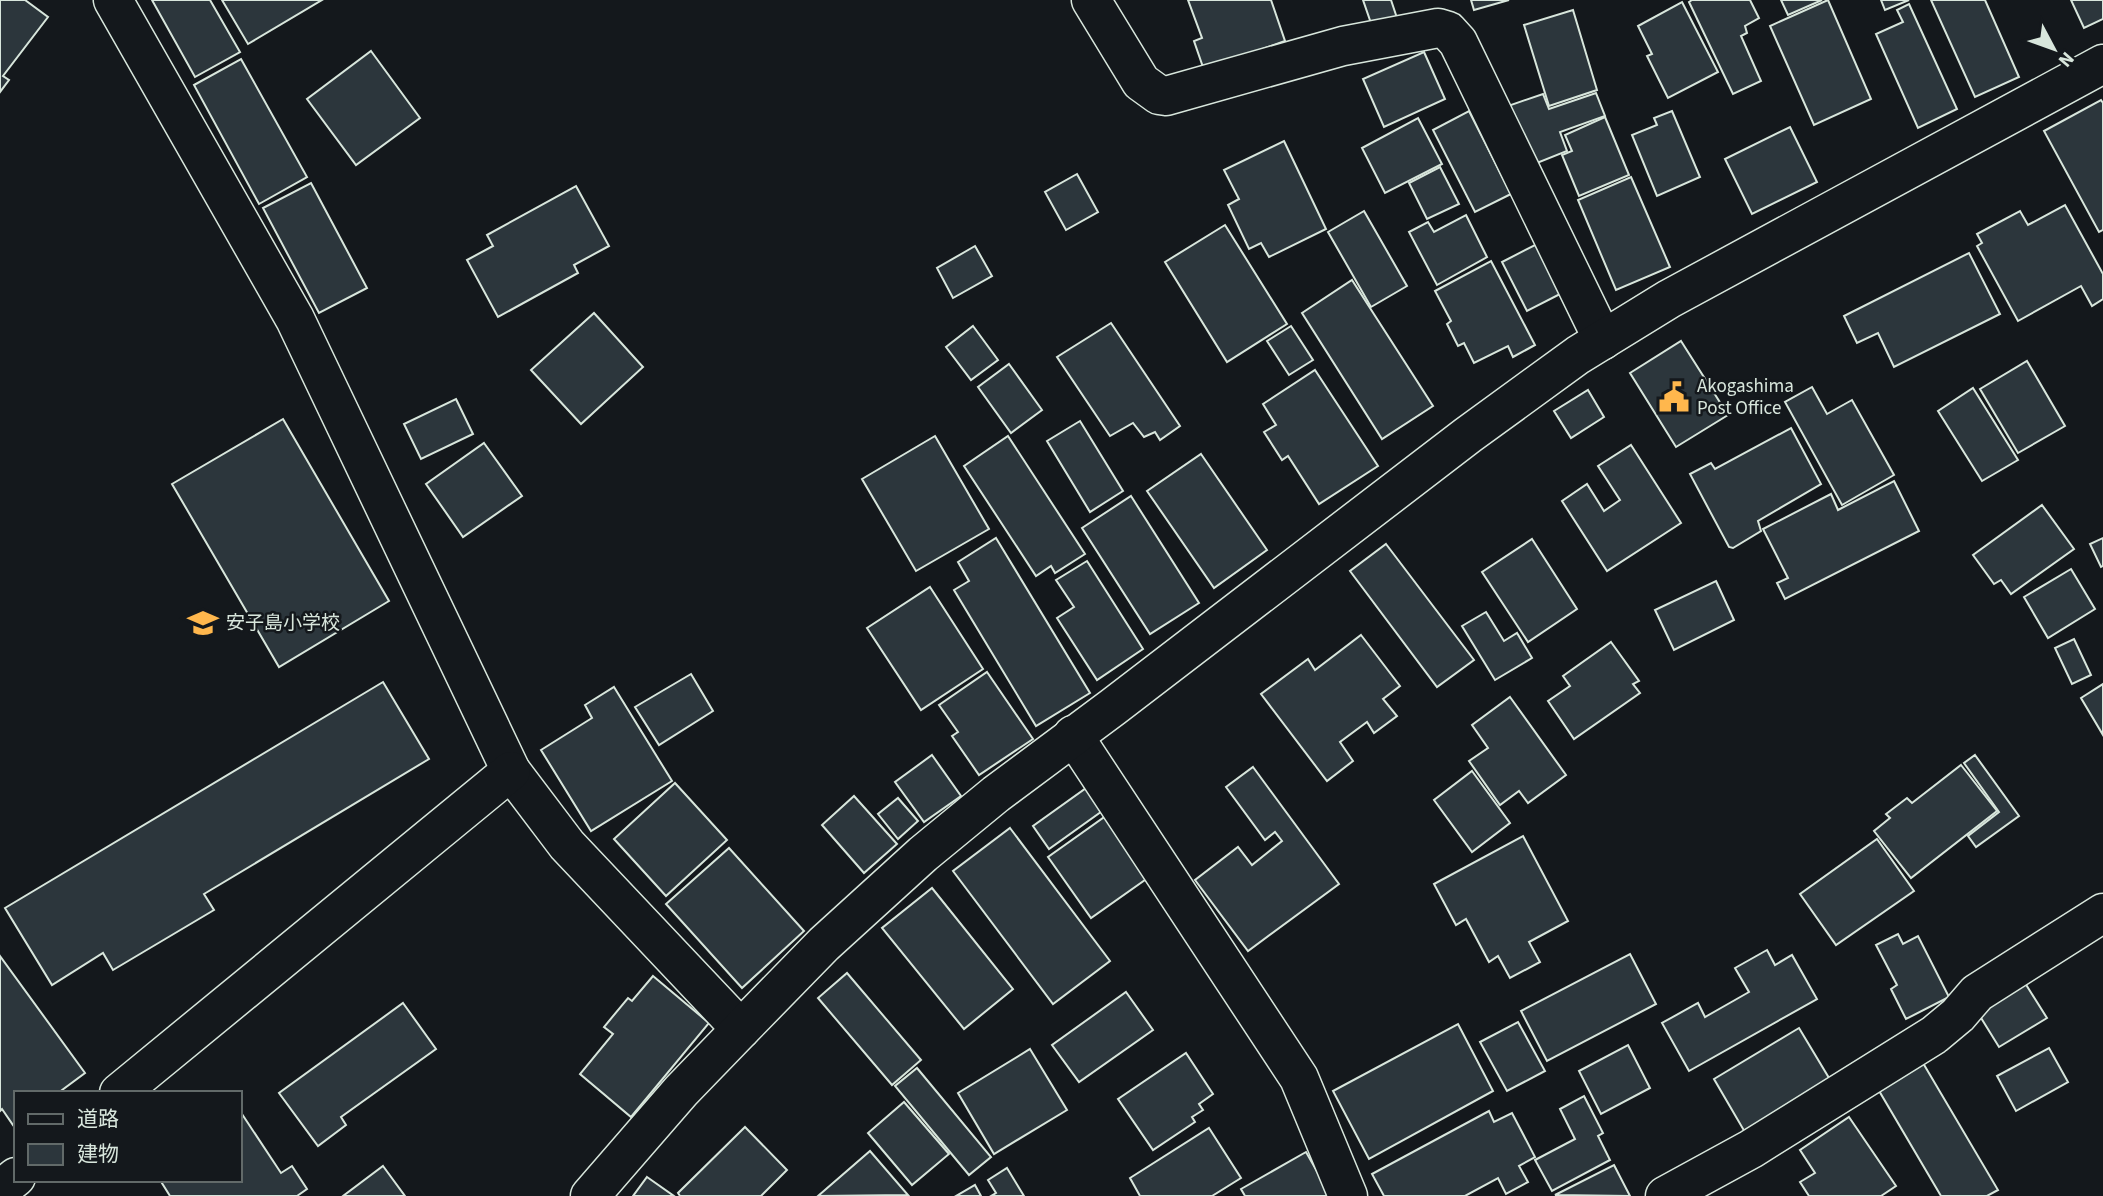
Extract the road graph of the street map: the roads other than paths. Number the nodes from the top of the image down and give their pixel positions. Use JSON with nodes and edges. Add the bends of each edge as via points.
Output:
{"nodes":[{"id":1,"x":113,"y":0,"type":"edge"},
{"id":2,"x":1091,"y":0,"type":"edge"},
{"id":3,"x":2103,"y":64,"type":"edge"},
{"id":4,"x":1602,"y":340,"type":"junction"},
{"id":5,"x":1073,"y":735,"type":"junction"},
{"id":6,"x":511,"y":771,"type":"junction"},
{"id":7,"x":2103,"y":913,"type":"edge"},
{"id":8,"x":741,"y":1029,"type":"junction"},
{"id":9,"x":121,"y":1091,"type":"edge"},
{"id":10,"x":14,"y":1179,"type":"edge"},
{"id":11,"x":0,"y":1190,"type":"edge"},
{"id":12,"x":590,"y":1196,"type":"edge"},
{"id":13,"x":1348,"y":1196,"type":"edge"},
{"id":14,"x":1665,"y":1196,"type":"edge"}],
"edges":[{"from":1,"to":6,"type":"street","via":[[295,319]]},
{"from":2,"to":4,"type":"street","via":[[1141,82],[1166,96],[1343,46],[1438,28],[1448,31],[1458,42]]},
{"from":3,"to":4,"type":"street","via":[[1669,299]]},
{"from":4,"to":5,"type":"street","via":[[1468,435]]},
{"from":5,"to":8,"type":"street","via":[[923,854],[824,944]]},
{"from":5,"to":13,"type":"street","via":[[1299,1078]]},
{"from":6,"to":8,"type":"street","via":[[567,845]]},
{"from":6,"to":9,"type":"street"},
{"from":7,"to":14,"type":"street","via":[[1977,993],[1934,1035],[1751,1149]]},
{"from":8,"to":12,"type":"street"},
{"from":10,"to":11,"type":"street"}]}
